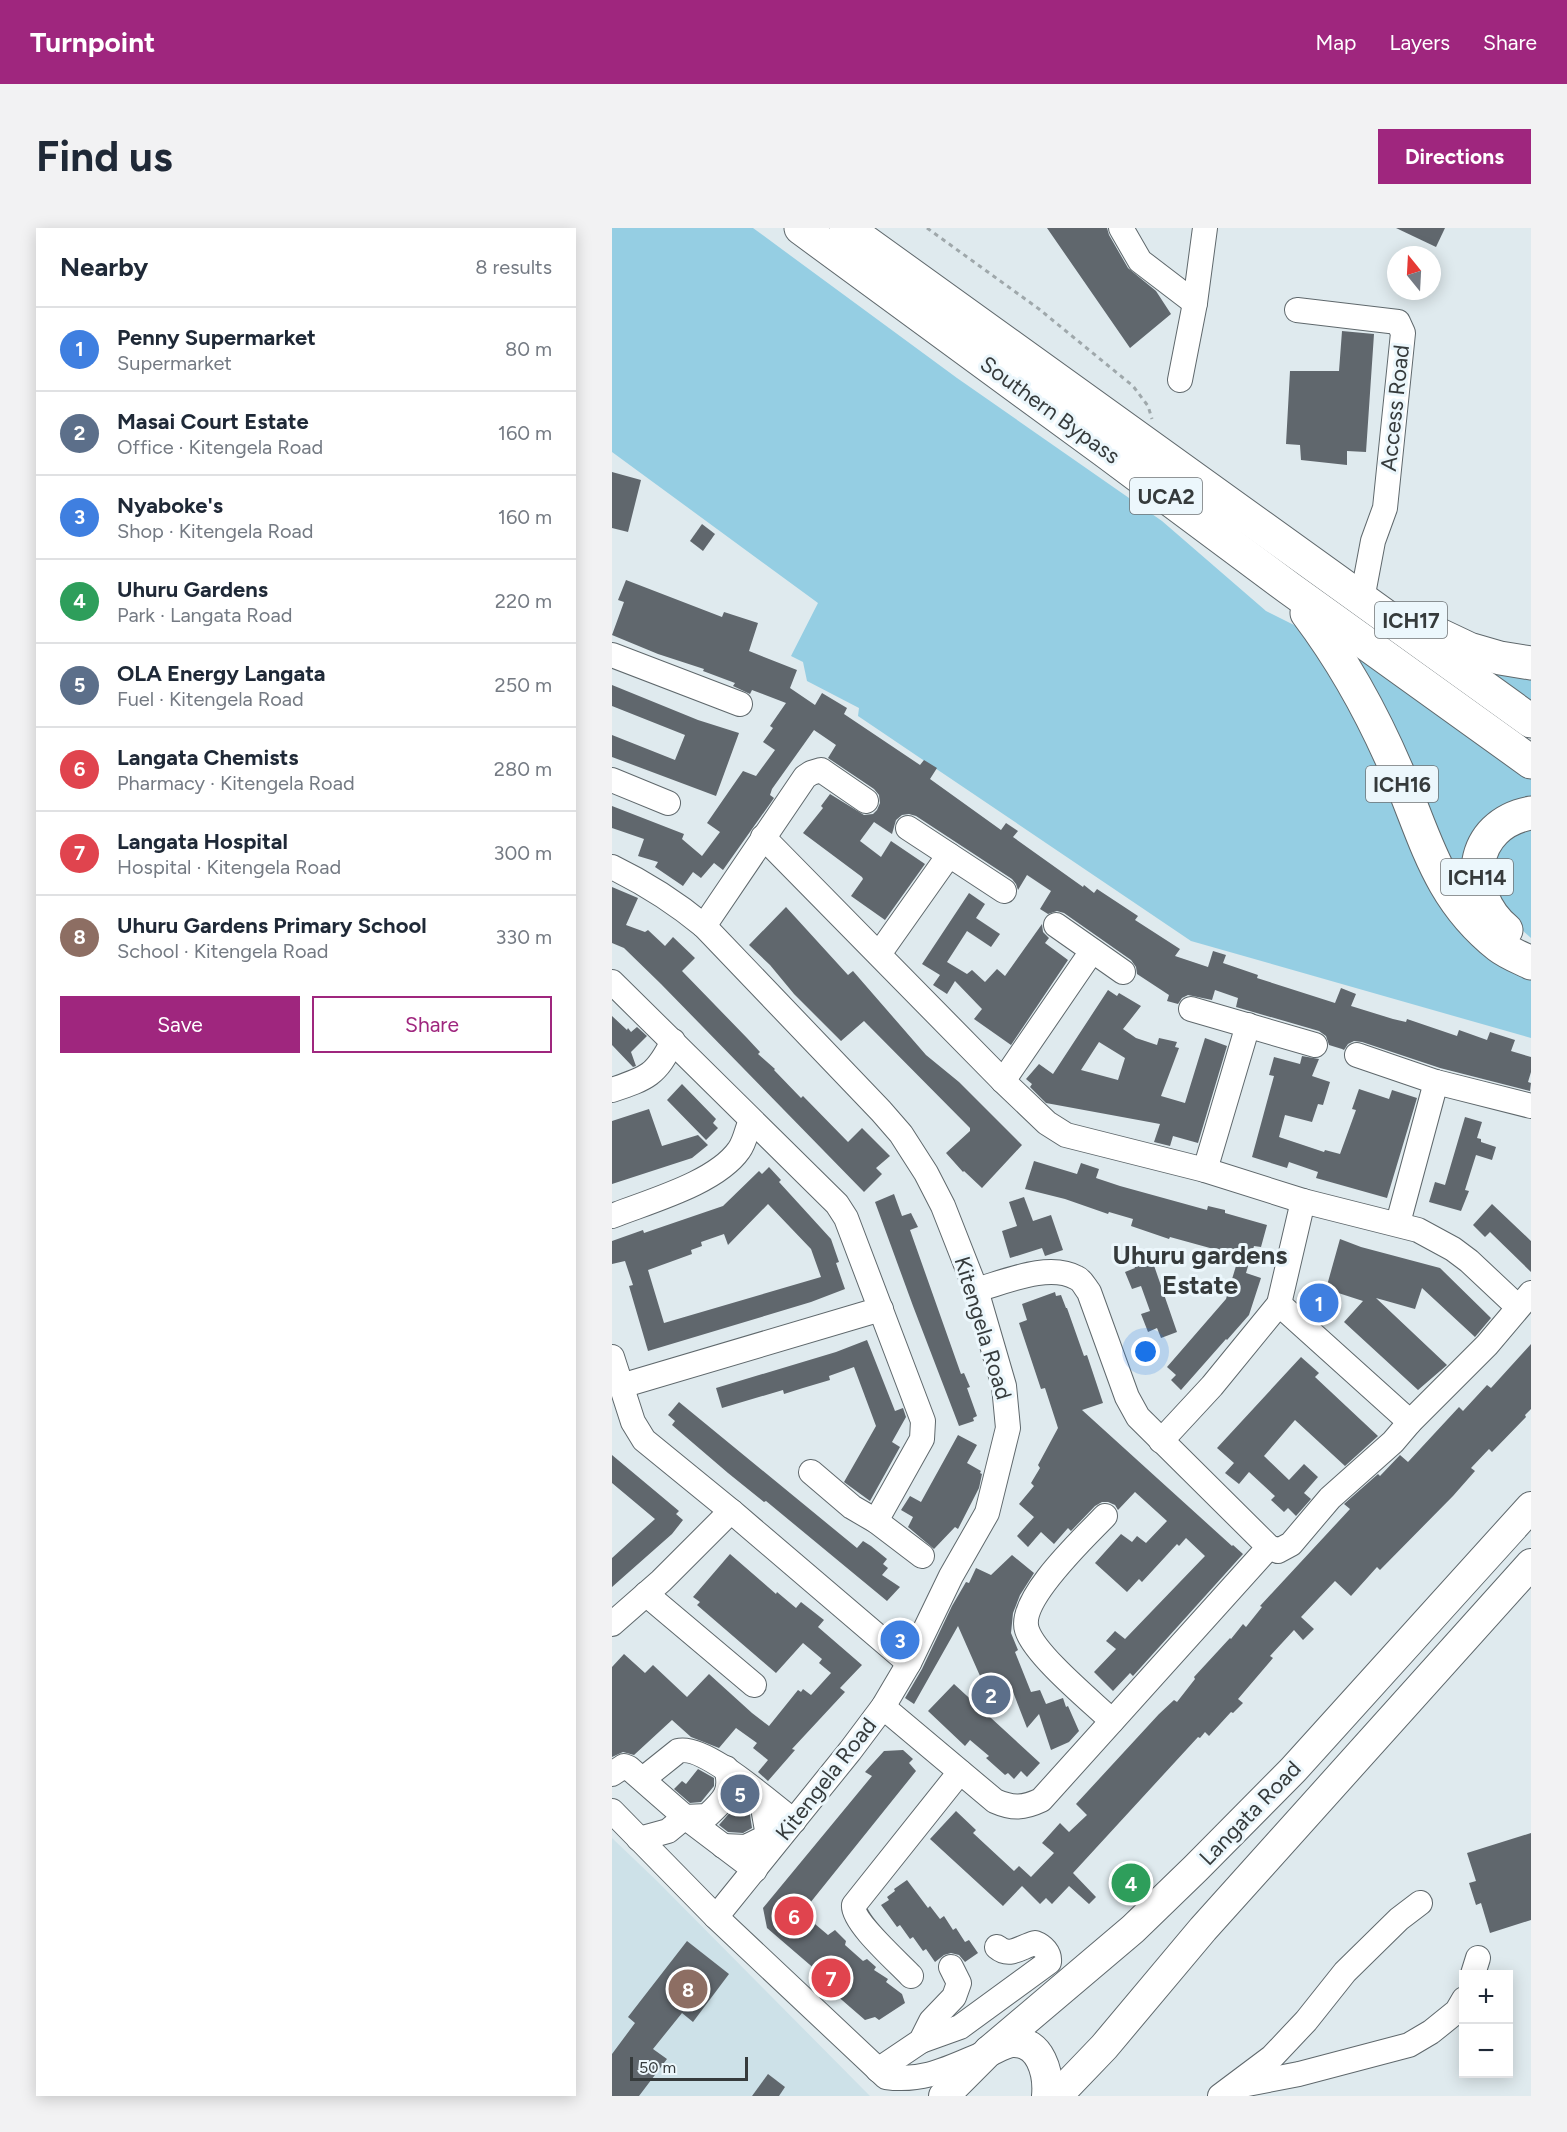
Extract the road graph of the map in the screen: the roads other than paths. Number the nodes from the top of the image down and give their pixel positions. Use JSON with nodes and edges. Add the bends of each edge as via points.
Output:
{"nodes":[{"id":1,"x":801,"y":228,"type":"edge"},
{"id":2,"x":846,"y":228,"type":"edge"},
{"id":3,"x":1121,"y":228,"type":"edge"},
{"id":4,"x":1205,"y":228,"type":"edge"},
{"id":5,"x":1195,"y":303,"type":"junction"},
{"id":6,"x":1297,"y":310,"type":"dead end"},
{"id":7,"x":1180,"y":380,"type":"dead end"},
{"id":8,"x":1299,"y":555,"type":"junction"},
{"id":9,"x":1289,"y":588,"type":"junction"},
{"id":10,"x":1363,"y":594,"type":"junction"},
{"id":11,"x":612,"y":655,"type":"edge"},
{"id":12,"x":1531,"y":663,"type":"edge"},
{"id":13,"x":740,"y":704,"type":"dead end"},
{"id":14,"x":1531,"y":721,"type":"edge"},
{"id":15,"x":1531,"y":762,"type":"edge"},
{"id":16,"x":612,"y":780,"type":"edge"},
{"id":17,"x":866,"y":801,"type":"dead end"},
{"id":18,"x":668,"y":803,"type":"dead end"},
{"id":19,"x":1531,"y":813,"type":"edge"},
{"id":20,"x":908,"y":828,"type":"dead end"},
{"id":21,"x":764,"y":837,"type":"junction"},
{"id":22,"x":949,"y":855,"type":"junction"},
{"id":23,"x":612,"y":867,"type":"edge"},
{"id":24,"x":1004,"y":891,"type":"dead end"},
{"id":25,"x":1056,"y":925,"type":"dead end"},
{"id":26,"x":704,"y":926,"type":"junction"},
{"id":27,"x":1531,"y":946,"type":"edge"},
{"id":28,"x":1092,"y":951,"type":"junction"},
{"id":29,"x":879,"y":954,"type":"junction"},
{"id":30,"x":1531,"y":963,"type":"edge"},
{"id":31,"x":1123,"y":972,"type":"dead end"},
{"id":32,"x":612,"y":982,"type":"edge"},
{"id":33,"x":1191,"y":1008,"type":"dead end"},
{"id":34,"x":1248,"y":1025,"type":"junction"},
{"id":35,"x":673,"y":1041,"type":"junction"},
{"id":36,"x":1315,"y":1045,"type":"dead end"},
{"id":37,"x":1357,"y":1055,"type":"dead end"},
{"id":38,"x":1003,"y":1081,"type":"junction"},
{"id":39,"x":1436,"y":1082,"type":"junction"},
{"id":40,"x":612,"y":1090,"type":"edge"},
{"id":41,"x":1531,"y":1106,"type":"edge"},
{"id":42,"x":751,"y":1119,"type":"junction"},
{"id":43,"x":1205,"y":1170,"type":"junction"},
{"id":44,"x":1303,"y":1201,"type":"junction"},
{"id":45,"x":612,"y":1216,"type":"edge"},
{"id":46,"x":1398,"y":1223,"type":"junction"},
{"id":47,"x":976,"y":1290,"type":"junction"},
{"id":48,"x":1524,"y":1300,"type":"edge"},
{"id":49,"x":1279,"y":1304,"type":"junction"},
{"id":50,"x":881,"y":1310,"type":"junction"},
{"id":51,"x":612,"y":1357,"type":"edge"},
{"id":52,"x":621,"y":1386,"type":"junction"},
{"id":53,"x":1410,"y":1422,"type":"junction"},
{"id":54,"x":1161,"y":1441,"type":"junction"},
{"id":55,"x":811,"y":1472,"type":"dead end"},
{"id":56,"x":1531,"y":1507,"type":"edge"},
{"id":57,"x":731,"y":1511,"type":"junction"},
{"id":58,"x":1105,"y":1516,"type":"dead end"},
{"id":59,"x":876,"y":1521,"type":"junction"},
{"id":60,"x":1269,"y":1547,"type":"junction"},
{"id":61,"x":922,"y":1556,"type":"dead end"},
{"id":62,"x":1531,"y":1564,"type":"edge"},
{"id":63,"x":646,"y":1594,"type":"junction"},
{"id":64,"x":612,"y":1624,"type":"edge"},
{"id":65,"x":909,"y":1663,"type":"junction"},
{"id":66,"x":754,"y":1685,"type":"dead end"},
{"id":67,"x":884,"y":1707,"type":"junction"},
{"id":68,"x":1112,"y":1721,"type":"junction"},
{"id":69,"x":726,"y":1768,"type":"junction"},
{"id":70,"x":960,"y":1772,"type":"junction"},
{"id":71,"x":612,"y":1774,"type":"edge"},
{"id":72,"x":643,"y":1779,"type":"junction"},
{"id":73,"x":761,"y":1796,"type":"junction"},
{"id":74,"x":612,"y":1811,"type":"edge"},
{"id":75,"x":685,"y":1817,"type":"junction"},
{"id":76,"x":794,"y":1821,"type":"junction"},
{"id":77,"x":639,"y":1839,"type":"junction"},
{"id":78,"x":723,"y":1846,"type":"junction"},
{"id":79,"x":755,"y":1870,"type":"junction"},
{"id":80,"x":1420,"y":1904,"type":"dead end"},
{"id":81,"x":716,"y":1917,"type":"junction"},
{"id":82,"x":997,"y":1947,"type":"dead end"},
{"id":83,"x":951,"y":1967,"type":"dead end"},
{"id":84,"x":911,"y":1976,"type":"dead end"},
{"id":85,"x":1459,"y":2008,"type":"edge"},
{"id":86,"x":921,"y":2041,"type":"junction"},
{"id":87,"x":989,"y":2051,"type":"junction"},
{"id":88,"x":884,"y":2081,"type":"edge"},
{"id":89,"x":1226,"y":2092,"type":"edge"},
{"id":90,"x":944,"y":2096,"type":"edge"},
{"id":91,"x":1047,"y":2096,"type":"edge"},
{"id":92,"x":1057,"y":2096,"type":"edge"}],
"edges":[{"from":1,"to":9,"type":"highway","name":"Southern Bypass","number":"UCA2"},
{"from":2,"to":8,"type":"highway","name":"Southern Bypass","number":"UCA2"},
{"from":3,"to":5,"type":"street","via":[[1140,261]]},
{"from":4,"to":5,"type":"street"},
{"from":5,"to":7,"type":"street"},
{"from":6,"to":10,"type":"street","name":"Access Road","via":[[1398,322],[1403,333],[1385,508],[1373,542]]},
{"from":8,"to":10,"type":"highway","number":"ICH17"},
{"from":8,"to":14,"type":"highway","name":"Southern Bypass","number":"UCA2"},
{"from":9,"to":15,"type":"highway","name":"Southern Bypass","number":"UCA2"},
{"from":9,"to":30,"type":"highway","number":"ICH16","via":[[1360,692],[1450,892],[1469,918],[1500,947]]},
{"from":10,"to":12,"type":"highway","number":"ICH17","via":[[1469,649]]},
{"from":11,"to":13,"type":"street"},
{"from":16,"to":18,"type":"street"},
{"from":17,"to":21,"type":"street","via":[[825,772],[811,773],[800,782]]},
{"from":19,"to":27,"type":"highway","number":"ICH14","via":[[1506,821],[1494,831],[1479,859],[1477,877],[1480,895],[1492,916]]},
{"from":20,"to":22,"type":"street"},
{"from":21,"to":26,"type":"street"},
{"from":21,"to":29,"type":"street"},
{"from":22,"to":24,"type":"street"},
{"from":22,"to":29,"type":"street"},
{"from":23,"to":26,"type":"street","name":"Kitengela Road","via":[[681,907]]},
{"from":25,"to":28,"type":"street"},
{"from":26,"to":47,"type":"street","name":"Kitengela Road","via":[[901,1134],[943,1206]]},
{"from":28,"to":31,"type":"street"},
{"from":28,"to":38,"type":"street"},
{"from":29,"to":38,"type":"street"},
{"from":32,"to":35,"type":"street"},
{"from":33,"to":34,"type":"street"},
{"from":34,"to":36,"type":"street"},
{"from":34,"to":43,"type":"street"},
{"from":35,"to":40,"type":"street","via":[[662,1063],[650,1074]]},
{"from":35,"to":42,"type":"street"},
{"from":37,"to":39,"type":"street"},
{"from":38,"to":43,"type":"street","via":[[1047,1123],[1066,1135]]},
{"from":39,"to":41,"type":"street"},
{"from":39,"to":46,"type":"street"},
{"from":42,"to":45,"type":"street","via":[[740,1149],[724,1166],[705,1179]]},
{"from":42,"to":50,"type":"street","via":[[837,1204]]},
{"from":43,"to":44,"type":"street"},
{"from":44,"to":46,"type":"street"},
{"from":44,"to":49,"type":"street"},
{"from":46,"to":48,"type":"street","via":[[1453,1249]]},
{"from":47,"to":54,"type":"street","via":[[1045,1271],[1078,1278],[1089,1292],[1132,1409]]},
{"from":47,"to":65,"type":"street","name":"Kitengela Road","via":[[1004,1386],[1008,1428],[987,1513]]},
{"from":48,"to":53,"type":"street","via":[[1487,1345]]},
{"from":49,"to":53,"type":"street"},
{"from":49,"to":54,"type":"street"},
{"from":50,"to":52,"type":"street"},
{"from":50,"to":59,"type":"street","via":[[923,1430],[916,1451]]},
{"from":51,"to":52,"type":"street"},
{"from":52,"to":57,"type":"street","via":[[633,1422],[644,1440]]},
{"from":53,"to":60,"type":"street","via":[[1330,1498],[1291,1544],[1278,1551]]},
{"from":54,"to":60,"type":"street"},
{"from":55,"to":59,"type":"street","via":[[852,1507]]},
{"from":56,"to":87,"type":"main road","name":"Langata Road","via":[[1293,1770],[1204,1860],[1133,1929]]},
{"from":57,"to":63,"type":"street"},
{"from":57,"to":65,"type":"street"},
{"from":58,"to":68,"type":"street","via":[[1049,1576],[1031,1602],[1026,1629],[1042,1654]]},
{"from":59,"to":61,"type":"street"},
{"from":60,"to":68,"type":"street"},
{"from":62,"to":92,"type":"main road","name":"Langata Road"},
{"from":63,"to":64,"type":"street"},
{"from":63,"to":66,"type":"street"},
{"from":65,"to":67,"type":"street","name":"Kitengela Road"},
{"from":67,"to":70,"type":"street"},
{"from":67,"to":76,"type":"street","name":"Kitengela Road"},
{"from":68,"to":70,"type":"street","via":[[1041,1800],[1028,1806],[1012,1807],[995,1801]]},
{"from":69,"to":72,"type":"street","via":[[708,1756],[682,1749]]},
{"from":69,"to":73,"type":"street"},
{"from":69,"to":75,"type":"street","via":[[730,1782],[723,1801],[707,1816]]},
{"from":70,"to":84,"type":"street","via":[[854,1905],[860,1922]]},
{"from":71,"to":72,"type":"street","via":[[624,1766]]},
{"from":72,"to":75,"type":"street"},
{"from":73,"to":76,"type":"street"},
{"from":73,"to":78,"type":"street","via":[[768,1836],[746,1847]]},
{"from":74,"to":77,"type":"street"},
{"from":75,"to":77,"type":"street","via":[[668,1831]]},
{"from":75,"to":78,"type":"street"},
{"from":76,"to":79,"type":"street","name":"Kitengela Road"},
{"from":77,"to":81,"type":"street"},
{"from":78,"to":79,"type":"street"},
{"from":79,"to":81,"type":"street","name":"Kitengela Road"},
{"from":80,"to":89,"type":"street","via":[[1352,1965],[1272,2057]]},
{"from":81,"to":88,"type":"street"},
{"from":82,"to":86,"type":"street","via":[[1010,1953],[1035,1943],[1043,1947],[1049,1962],[960,2027]]},
{"from":83,"to":86,"type":"street","via":[[958,1983],[954,1997],[931,2021]]},
{"from":85,"to":89,"type":"street","via":[[1409,2045]]},
{"from":86,"to":88,"type":"street"},
{"from":87,"to":88,"type":"street","via":[[925,2076]]},
{"from":87,"to":90,"type":"main road","name":"Langata Road"},
{"from":87,"to":91,"type":"main road","via":[[1010,2042],[1032,2049],[1047,2073]]}]}
